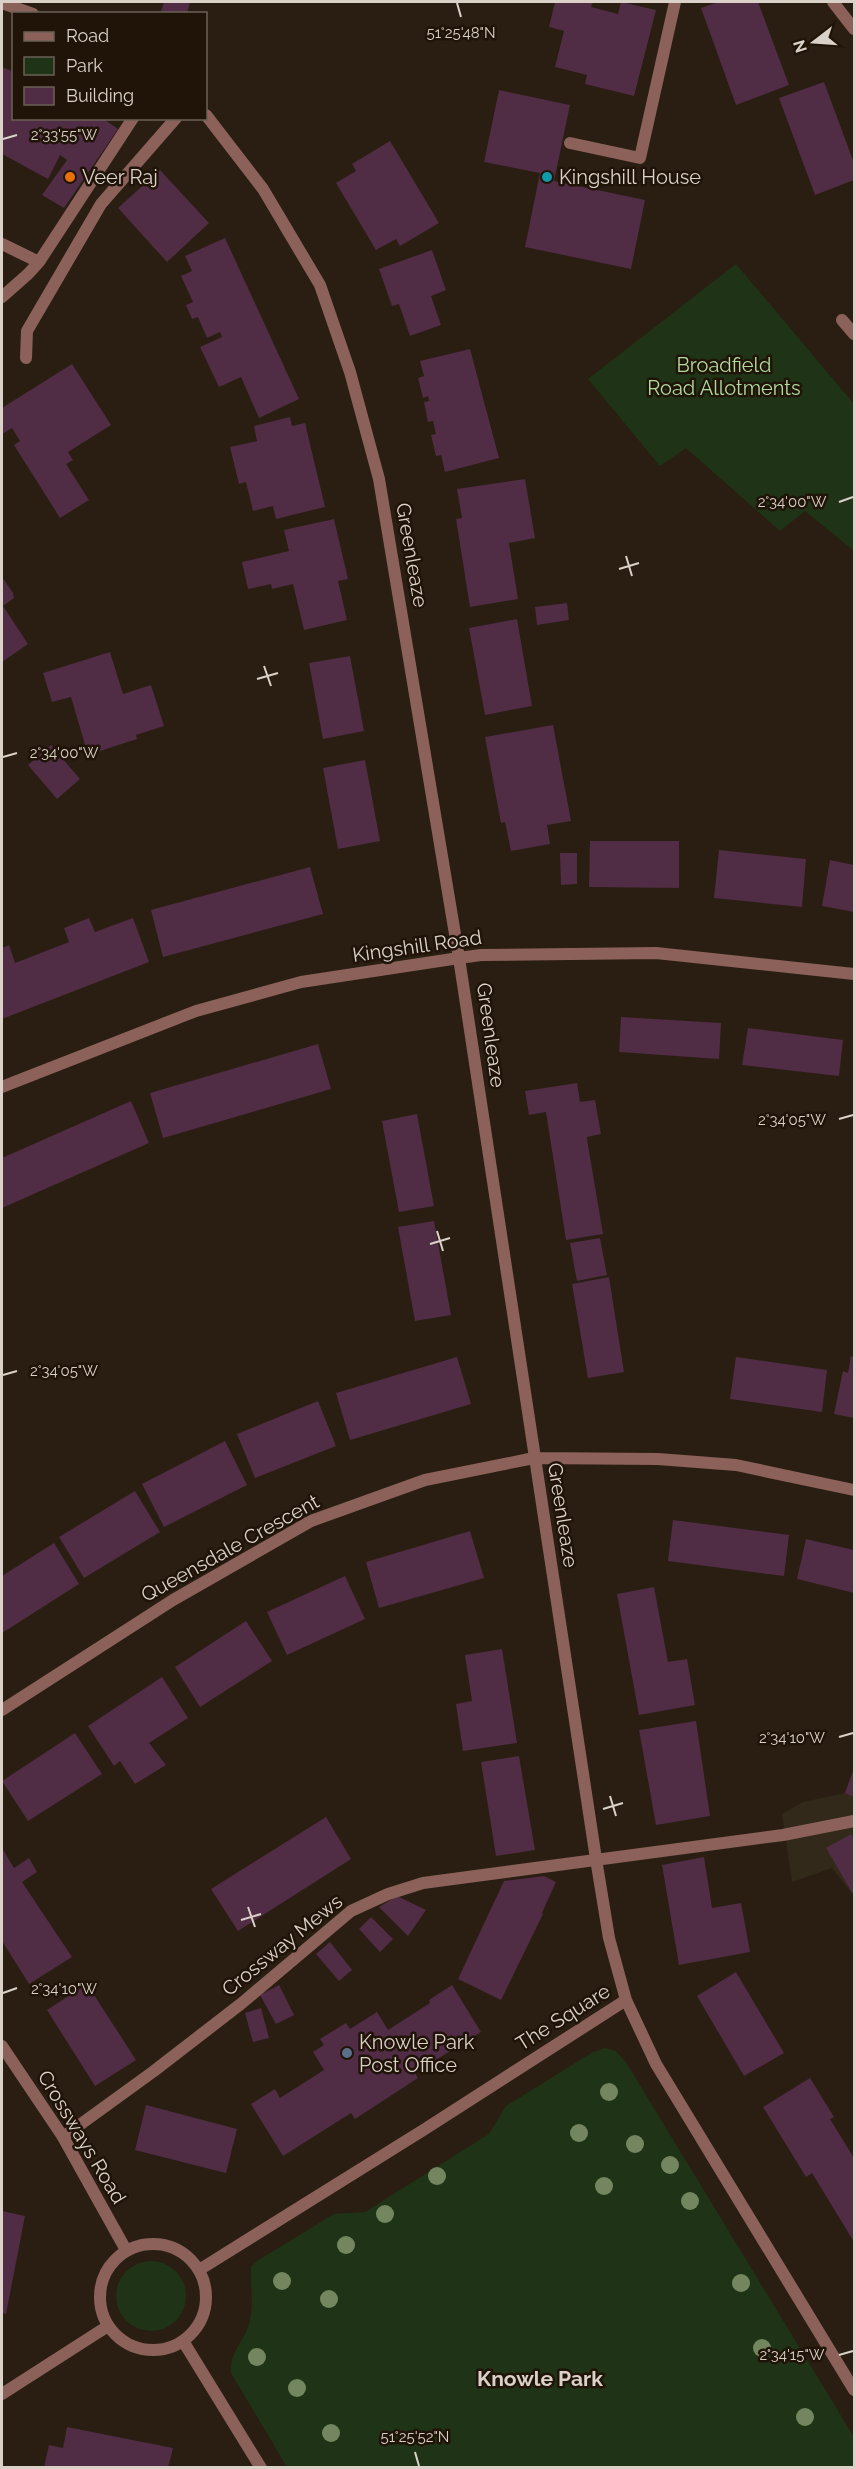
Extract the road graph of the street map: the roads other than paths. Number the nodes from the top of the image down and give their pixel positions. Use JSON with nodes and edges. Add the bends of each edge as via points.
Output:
{"nodes":[{"id":1,"x":675,"y":2,"type":"edge"},
{"id":2,"x":833,"y":2,"type":"edge"},
{"id":3,"x":2,"y":3,"type":"edge"},
{"id":4,"x":27,"y":12,"type":"edge"},
{"id":5,"x":855,"y":29,"type":"edge"},
{"id":6,"x":207,"y":116,"type":"edge"},
{"id":7,"x":133,"y":120,"type":"edge"},
{"id":8,"x":174,"y":120,"type":"edge"},
{"id":9,"x":570,"y":143,"type":"dead end"},
{"id":10,"x":2,"y":244,"type":"edge"},
{"id":11,"x":39,"y":262,"type":"junction"},
{"id":12,"x":2,"y":297,"type":"edge"},
{"id":13,"x":842,"y":320,"type":"dead end"},
{"id":14,"x":855,"y":334,"type":"edge"},
{"id":15,"x":26,"y":358,"type":"dead end"},
{"id":16,"x":459,"y":958,"type":"junction"},
{"id":17,"x":855,"y":974,"type":"edge"},
{"id":18,"x":2,"y":1087,"type":"edge"},
{"id":19,"x":534,"y":1458,"type":"junction"},
{"id":20,"x":855,"y":1490,"type":"edge"},
{"id":21,"x":2,"y":1710,"type":"edge"},
{"id":22,"x":855,"y":1821,"type":"edge"},
{"id":23,"x":596,"y":1859,"type":"junction"},
{"id":24,"x":626,"y":2000,"type":"junction"},
{"id":25,"x":2,"y":2046,"type":"edge"},
{"id":26,"x":63,"y":2137,"type":"junction"},
{"id":27,"x":126,"y":2250,"type":"junction"},
{"id":28,"x":199,"y":2270,"type":"junction"},
{"id":29,"x":108,"y":2326,"type":"junction"},
{"id":30,"x":183,"y":2341,"type":"junction"},
{"id":31,"x":855,"y":2390,"type":"edge"},
{"id":32,"x":2,"y":2394,"type":"edge"},
{"id":33,"x":261,"y":2468,"type":"edge"}],
"edges":[{"from":1,"to":9,"type":"street","via":[[640,158]]},
{"from":2,"to":5,"type":"street"},
{"from":3,"to":4,"type":"street"},
{"from":6,"to":16,"type":"street","name":"Greenleaze","via":[[263,189],[320,285],[350,372],[379,479]]},
{"from":7,"to":11,"type":"street"},
{"from":8,"to":15,"type":"street","via":[[101,204],[27,331]]},
{"from":10,"to":11,"type":"street"},
{"from":11,"to":12,"type":"street"},
{"from":13,"to":14,"type":"street"},
{"from":16,"to":17,"type":"street","name":"Kingshill Road","via":[[656,953]]},
{"from":16,"to":18,"type":"street","name":"Kingshill Road","via":[[301,982],[196,1011]]},
{"from":16,"to":19,"type":"street","name":"Greenleaze"},
{"from":19,"to":20,"type":"street","name":"Queensdale Crescent","via":[[736,1466]]},
{"from":19,"to":21,"type":"street","name":"Queensdale Crescent","via":[[425,1480],[311,1521],[173,1600]]},
{"from":19,"to":23,"type":"street","name":"Greenleaze"},
{"from":22,"to":23,"type":"street","name":"Crossway Mews","via":[[783,1835]]},
{"from":23,"to":24,"type":"street","name":"Greenleaze","via":[[609,1938]]},
{"from":23,"to":26,"type":"street","name":"Crossway Mews","via":[[423,1883],[351,1911],[242,2003]]},
{"from":24,"to":28,"type":"street","name":"The Square"},
{"from":24,"to":31,"type":"street","name":"The Square","via":[[656,2064]]},
{"from":25,"to":26,"type":"street","name":"Crossways Road"},
{"from":26,"to":27,"type":"street","name":"Crossways Road"},
{"from":27,"to":28,"type":"street","via":[[159,2243],[176,2248]]},
{"from":27,"to":29,"type":"street","via":[[104,2276],[101,2310]]},
{"from":28,"to":30,"type":"street","via":[[206,2290],[204,2310],[196,2328]]},
{"from":29,"to":30,"type":"street","via":[[119,2339],[134,2347],[159,2349]]},
{"from":29,"to":32,"type":"street"},
{"from":30,"to":33,"type":"street"}]}
